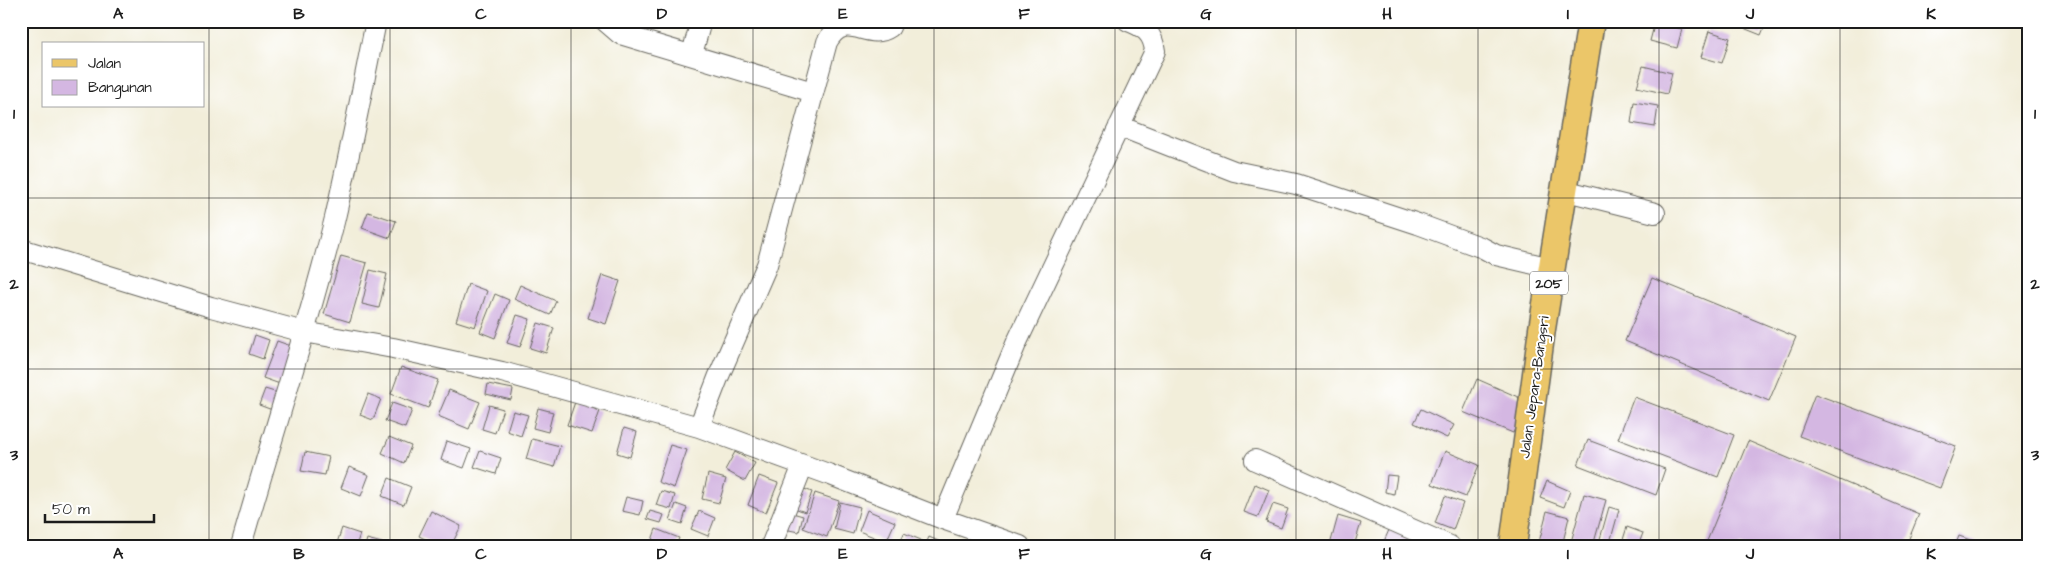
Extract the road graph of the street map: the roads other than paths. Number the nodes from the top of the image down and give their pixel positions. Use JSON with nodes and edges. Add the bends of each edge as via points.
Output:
{"nodes":[{"id":1,"x":376,"y":21,"type":"edge"},
{"id":2,"x":605,"y":21,"type":"edge"},
{"id":3,"x":701,"y":21,"type":"edge"},
{"id":4,"x":892,"y":21,"type":"edge"},
{"id":5,"x":1128,"y":21,"type":"edge"},
{"id":6,"x":1590,"y":21,"type":"edge"},
{"id":7,"x":692,"y":54,"type":"junction"},
{"id":8,"x":813,"y":92,"type":"junction"},
{"id":9,"x":1119,"y":126,"type":"junction"},
{"id":10,"x":1563,"y":190,"type":"junction"},
{"id":11,"x":1655,"y":213,"type":"dead end"},
{"id":12,"x":21,"y":249,"type":"edge"},
{"id":13,"x":1551,"y":268,"type":"junction"},
{"id":14,"x":304,"y":332,"type":"junction"},
{"id":15,"x":699,"y":427,"type":"junction"},
{"id":16,"x":1255,"y":460,"type":"dead end"},
{"id":17,"x":803,"y":465,"type":"junction"},
{"id":18,"x":943,"y":520,"type":"junction"},
{"id":19,"x":241,"y":546,"type":"edge"},
{"id":20,"x":771,"y":546,"type":"edge"},
{"id":21,"x":1020,"y":546,"type":"edge"},
{"id":22,"x":1450,"y":546,"type":"edge"},
{"id":23,"x":1513,"y":546,"type":"edge"}],
"edges":[{"from":1,"to":14,"type":"street","via":[[334,218]]},
{"from":2,"to":7,"type":"street","via":[[620,34]]},
{"from":3,"to":7,"type":"street"},
{"from":4,"to":8,"type":"street","via":[[890,27],[881,31],[852,26],[833,32],[827,42]]},
{"from":5,"to":9,"type":"street","via":[[1142,26],[1152,36],[1155,51]]},
{"from":6,"to":10,"type":"main road","name":"Jalan Jepara-Bangsri","number":"205"},
{"from":7,"to":8,"type":"street"},
{"from":8,"to":15,"type":"street","via":[[767,266]]},
{"from":9,"to":13,"type":"street","via":[[1234,170],[1296,184],[1418,224],[1496,255]]},
{"from":9,"to":18,"type":"street","via":[[1016,344]]},
{"from":10,"to":11,"type":"street"},
{"from":10,"to":13,"type":"main road","name":"Jalan Jepara-Bangsri","number":"205"},
{"from":12,"to":14,"type":"street"},
{"from":13,"to":23,"type":"main road","name":"Jalan Jepara-Bangsri","number":"205"},
{"from":14,"to":15,"type":"street","via":[[502,372]]},
{"from":14,"to":19,"type":"street"},
{"from":15,"to":17,"type":"street"},
{"from":16,"to":22,"type":"street"},
{"from":17,"to":18,"type":"street"},
{"from":17,"to":20,"type":"street"},
{"from":18,"to":21,"type":"street"}]}
